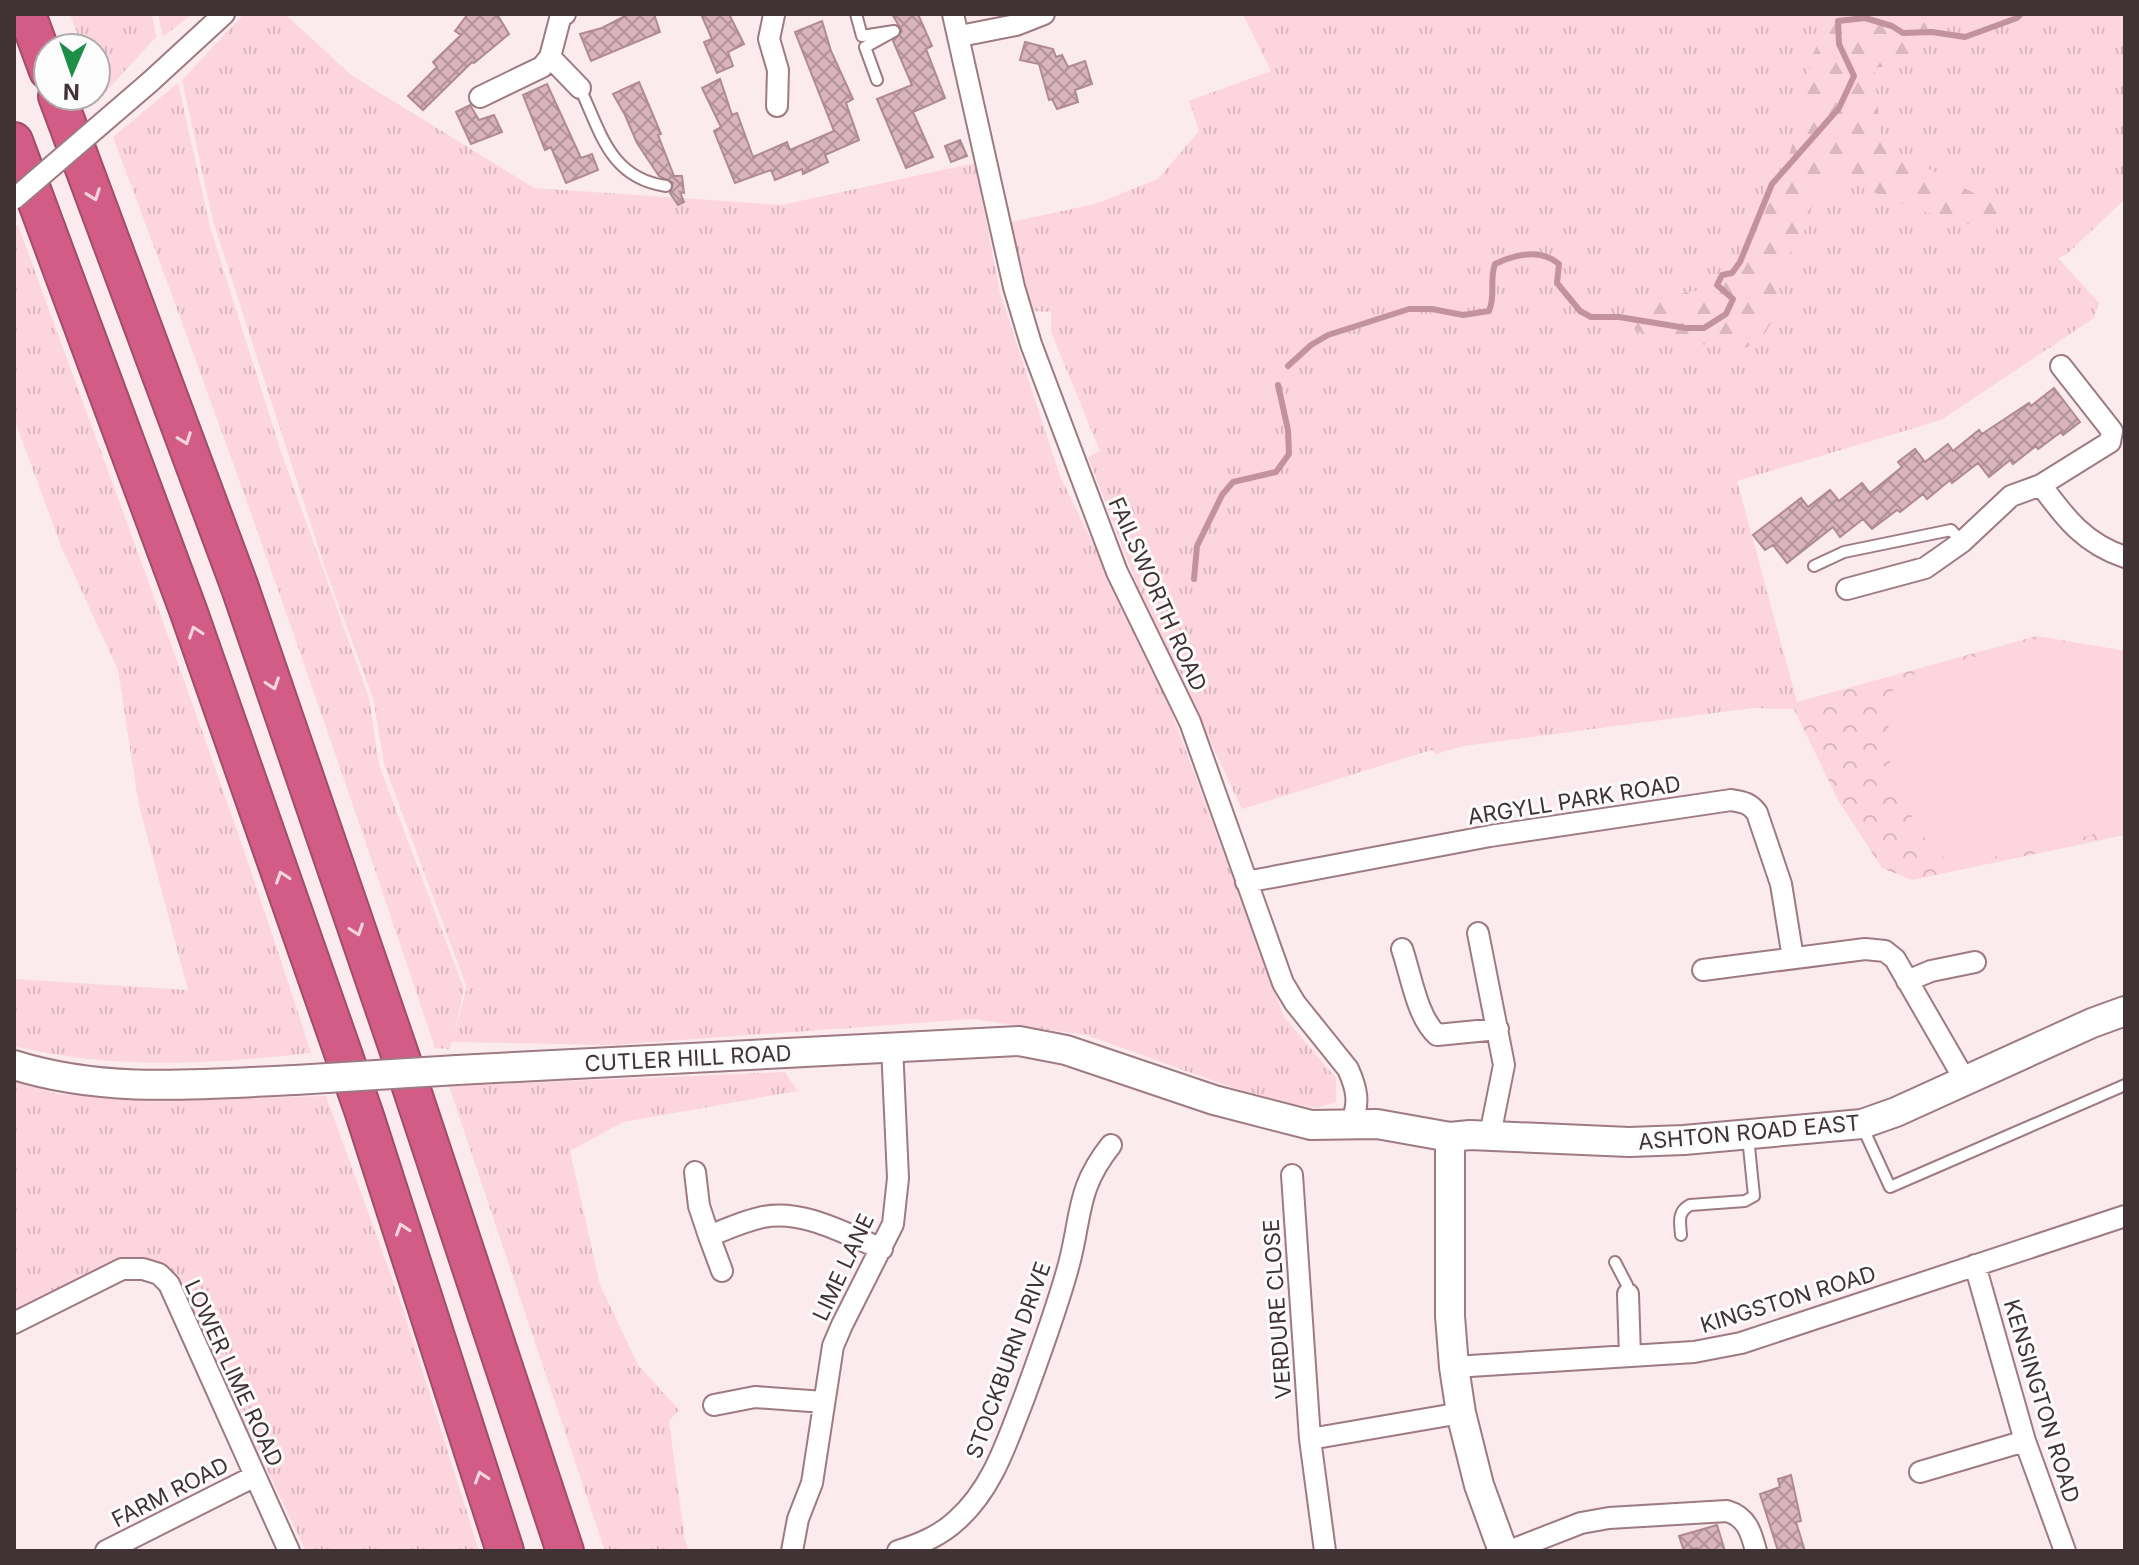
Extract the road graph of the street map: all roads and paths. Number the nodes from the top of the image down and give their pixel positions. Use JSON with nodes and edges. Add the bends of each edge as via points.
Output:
{"nodes":[{"id":1,"x":224,"y":14,"type":"edge"},
{"id":2,"x":565,"y":14,"type":"edge"},
{"id":3,"x":775,"y":14,"type":"edge"},
{"id":4,"x":856,"y":14,"type":"edge"},
{"id":5,"x":953,"y":14,"type":"edge"},
{"id":6,"x":1044,"y":14,"type":"edge"},
{"id":7,"x":960,"y":36,"type":"junction"},
{"id":8,"x":550,"y":57,"type":"junction"},
{"id":9,"x":877,"y":80,"type":"dead end"},
{"id":10,"x":580,"y":88,"type":"joint"},
{"id":11,"x":480,"y":97,"type":"dead end"},
{"id":12,"x":777,"y":106,"type":"dead end"},
{"id":13,"x":63,"y":112,"type":"edge"},
{"id":14,"x":14,"y":141,"type":"edge"},
{"id":15,"x":666,"y":186,"type":"dead end"},
{"id":16,"x":14,"y":199,"type":"edge"},
{"id":17,"x":2061,"y":366,"type":"dead end"},
{"id":18,"x":2041,"y":485,"type":"junction"},
{"id":19,"x":1962,"y":542,"type":"junction"},
{"id":20,"x":2125,"y":557,"type":"edge"},
{"id":21,"x":1814,"y":566,"type":"dead end"},
{"id":22,"x":1847,"y":589,"type":"dead end"},
{"id":23,"x":1246,"y":882,"type":"junction"},
{"id":24,"x":1478,"y":933,"type":"dead end"},
{"id":25,"x":1402,"y":949,"type":"dead end"},
{"id":26,"x":1793,"y":958,"type":"junction"},
{"id":27,"x":1975,"y":962,"type":"dead end"},
{"id":28,"x":1703,"y":970,"type":"dead end"},
{"id":29,"x":1907,"y":981,"type":"junction"},
{"id":30,"x":2125,"y":1011,"type":"edge"},
{"id":31,"x":1498,"y":1029,"type":"junction"},
{"id":32,"x":892,"y":1046,"type":"junction"},
{"id":33,"x":14,"y":1065,"type":"edge"},
{"id":34,"x":1966,"y":1082,"type":"junction"},
{"id":35,"x":2125,"y":1085,"type":"edge"},
{"id":36,"x":1351,"y":1123,"type":"junction"},
{"id":37,"x":1862,"y":1124,"type":"junction"},
{"id":38,"x":1490,"y":1135,"type":"junction"},
{"id":39,"x":1748,"y":1135,"type":"junction"},
{"id":40,"x":1450,"y":1137,"type":"junction"},
{"id":41,"x":1111,"y":1145,"type":"dead end"},
{"id":42,"x":695,"y":1172,"type":"dead end"},
{"id":43,"x":1292,"y":1175,"type":"dead end"},
{"id":44,"x":2125,"y":1216,"type":"edge"},
{"id":45,"x":1681,"y":1235,"type":"dead end"},
{"id":46,"x":709,"y":1236,"type":"junction"},
{"id":47,"x":882,"y":1249,"type":"junction"},
{"id":48,"x":1615,"y":1262,"type":"dead end"},
{"id":49,"x":1975,"y":1265,"type":"junction"},
{"id":50,"x":722,"y":1271,"type":"dead end"},
{"id":51,"x":1628,"y":1294,"type":"joint"},
{"id":52,"x":14,"y":1323,"type":"edge"},
{"id":53,"x":1630,"y":1356,"type":"junction"},
{"id":54,"x":1454,"y":1367,"type":"junction"},
{"id":55,"x":824,"y":1402,"type":"junction"},
{"id":56,"x":1461,"y":1413,"type":"junction"},
{"id":57,"x":738,"y":1423,"type":"dead end"},
{"id":58,"x":1310,"y":1439,"type":"junction"},
{"id":59,"x":2025,"y":1441,"type":"junction"},
{"id":60,"x":1920,"y":1472,"type":"dead end"},
{"id":61,"x":255,"y":1476,"type":"junction"},
{"id":62,"x":934,"y":1545,"type":"edge"},
{"id":63,"x":106,"y":1551,"type":"edge"},
{"id":64,"x":289,"y":1551,"type":"edge"},
{"id":65,"x":505,"y":1551,"type":"edge"},
{"id":66,"x":565,"y":1551,"type":"edge"},
{"id":67,"x":792,"y":1551,"type":"edge"},
{"id":68,"x":898,"y":1551,"type":"edge"},
{"id":69,"x":1325,"y":1551,"type":"edge"},
{"id":70,"x":1506,"y":1551,"type":"edge"},
{"id":71,"x":1756,"y":1551,"type":"edge"},
{"id":72,"x":2065,"y":1551,"type":"edge"}],
"edges":[{"from":1,"to":16,"type":"street","bridge":true},
{"from":2,"to":8,"type":"street"},
{"from":3,"to":12,"type":"street","via":[[769,39],[778,70]]},
{"from":4,"to":9,"type":"lane","via":[[862,36],[894,31],[865,47]]},
{"from":5,"to":7,"type":"street","name":"FAILSWORTH ROAD"},
{"from":6,"to":7,"type":"street"},
{"from":7,"to":23,"type":"street","name":"FAILSWORTH ROAD","via":[[997,215],[1031,344],[1117,572],[1190,722]]},
{"from":8,"to":10,"type":"street"},
{"from":8,"to":11,"type":"street","via":[[542,67]]},
{"from":10,"to":15,"type":"lane","via":[[616,160],[647,183]]},
{"from":13,"to":66,"type":"highway","one_way":true,"via":[[239,585]]},
{"from":65,"to":14,"type":"highway","one_way":true,"via":[[364,1113],[188,610]]},
{"from":17,"to":18,"type":"street","via":[[2112,431],[2110,442]]},
{"from":18,"to":19,"type":"street","via":[[2011,496]]},
{"from":18,"to":20,"type":"street","via":[[2067,522],[2098,546]]},
{"from":19,"to":21,"type":"lane","via":[[1951,530],[1844,552]]},
{"from":19,"to":22,"type":"street","via":[[1925,568]]},
{"from":23,"to":26,"type":"street","name":"ARGYLL PARK ROAD","via":[[1490,836],[1731,800],[1757,813],[1781,884]]},
{"from":23,"to":36,"type":"street","name":"FAILSWORTH ROAD","via":[[1283,983],[1353,1079],[1358,1103]]},
{"from":24,"to":31,"type":"street"},
{"from":25,"to":31,"type":"street","via":[[1421,1012],[1437,1035]]},
{"from":26,"to":28,"type":"street"},
{"from":26,"to":29,"type":"street","via":[[1877,948],[1895,959]]},
{"from":27,"to":29,"type":"street"},
{"from":29,"to":34,"type":"street"},
{"from":30,"to":34,"type":"street","name":"ASHTON ROAD EAST"},
{"from":31,"to":38,"type":"street","via":[[1504,1065]]},
{"from":32,"to":33,"type":"street","name":"CUTLER HILL ROAD","bridge":true,"via":[[119,1085]]},
{"from":32,"to":36,"type":"street","name":"CUTLER HILL ROAD","via":[[1041,1044],[1281,1118],[1311,1125]]},
{"from":32,"to":47,"type":"street","name":"LIME LANE","via":[[898,1178],[893,1224]]},
{"from":34,"to":37,"type":"street","name":"ASHTON ROAD EAST"},
{"from":35,"to":37,"type":"lane","via":[[1890,1187]]},
{"from":36,"to":40,"type":"street","name":"ASHTON ROAD EAST"},
{"from":37,"to":39,"type":"street","name":"ASHTON ROAD EAST"},
{"from":38,"to":39,"type":"street","name":"ASHTON ROAD EAST","via":[[1629,1142]]},
{"from":38,"to":40,"type":"street","name":"ASHTON ROAD EAST"},
{"from":39,"to":45,"type":"lane","via":[[1754,1196],[1690,1205],[1680,1216]]},
{"from":40,"to":54,"type":"street"},
{"from":41,"to":62,"type":"street","name":"STOCKBURN DRIVE","via":[[1084,1189],[1070,1263],[999,1462],[969,1509]]},
{"from":42,"to":46,"type":"street"},
{"from":43,"to":58,"type":"street","name":"VERDURE CLOSE"},
{"from":44,"to":49,"type":"street","name":"KINGSTON ROAD"},
{"from":46,"to":47,"type":"street","via":[[765,1217],[788,1216]]},
{"from":46,"to":50,"type":"street"},
{"from":47,"to":55,"type":"street","name":"LIME LANE","via":[[833,1346]]},
{"from":48,"to":51,"type":"lane"},
{"from":49,"to":53,"type":"street","name":"KINGSTON ROAD","via":[[1741,1343]]},
{"from":49,"to":59,"type":"street","name":"KENSINGTON ROAD"},
{"from":51,"to":53,"type":"street"},
{"from":52,"to":61,"type":"street","name":"LOWER LIME ROAD","via":[[122,1269],[159,1274],[169,1284]]},
{"from":53,"to":54,"type":"street","name":"KINGSTON ROAD"},
{"from":54,"to":56,"type":"street"},
{"from":55,"to":57,"type":"street","via":[[755,1397],[724,1403]]},
{"from":55,"to":67,"type":"street","name":"LIME LANE","via":[[812,1483]]},
{"from":56,"to":58,"type":"street"},
{"from":56,"to":70,"type":"street","via":[[1479,1485]]},
{"from":58,"to":69,"type":"street","name":"VERDURE CLOSE"},
{"from":59,"to":60,"type":"street"},
{"from":59,"to":72,"type":"street","name":"KENSINGTON ROAD"},
{"from":61,"to":63,"type":"street","name":"FARM ROAD"},
{"from":61,"to":64,"type":"street","name":"LOWER LIME ROAD"},
{"from":62,"to":68,"type":"street","name":"STOCKBURN DRIVE"},
{"from":70,"to":71,"type":"street","via":[[1581,1523],[1727,1511],[1745,1520]]}]}
